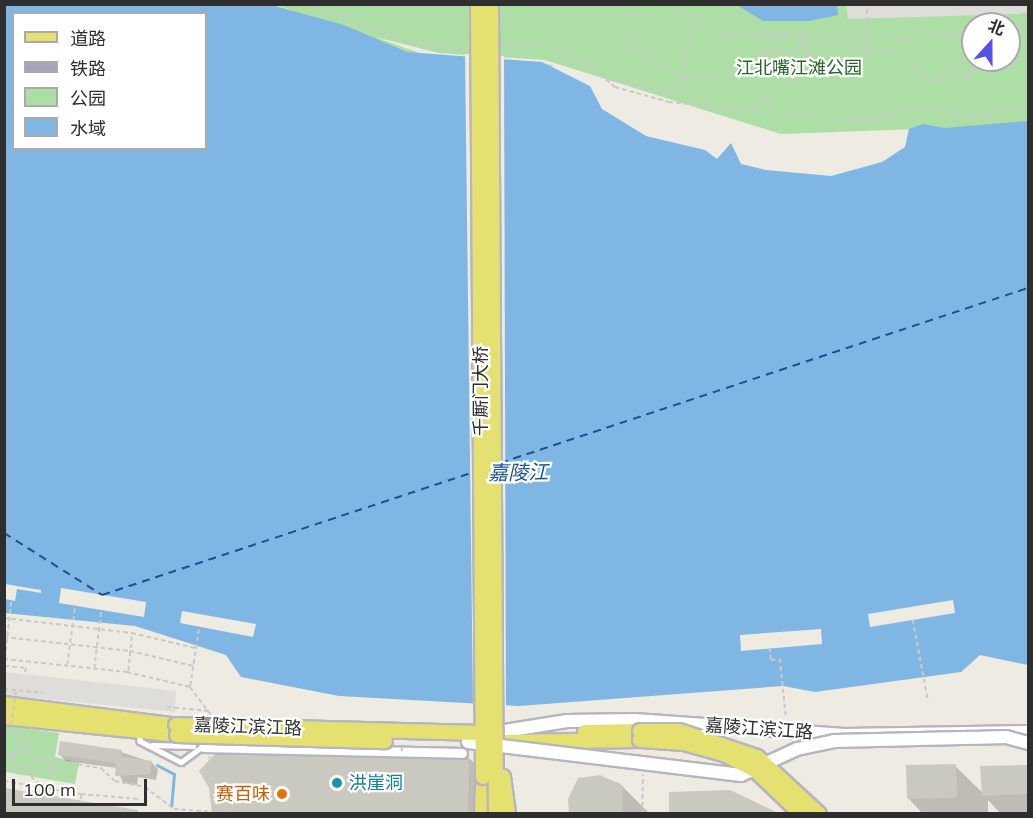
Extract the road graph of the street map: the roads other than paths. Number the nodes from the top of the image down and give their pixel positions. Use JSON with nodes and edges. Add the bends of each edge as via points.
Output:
{"nodes":[{"id":1,"x":471,"y":4,"type":"edge"},
{"id":2,"x":478,"y":4,"type":"edge"},
{"id":3,"x":491,"y":4,"type":"edge"},
{"id":4,"x":499,"y":4,"type":"edge"},
{"id":5,"x":486,"y":83,"type":"junction"},
{"id":6,"x":4,"y":704,"type":"edge"},
{"id":7,"x":211,"y":713,"type":"road end"},
{"id":8,"x":7,"y":723,"type":"edge"},
{"id":9,"x":140,"y":729,"type":"junction"},
{"id":10,"x":176,"y":730,"type":"junction"},
{"id":11,"x":788,"y":731,"type":"junction"},
{"id":12,"x":494,"y":732,"type":"junction"},
{"id":13,"x":1028,"y":735,"type":"edge"},
{"id":14,"x":152,"y":745,"type":"junction"},
{"id":15,"x":201,"y":747,"type":"junction"},
{"id":16,"x":465,"y":748,"type":"junction"},
{"id":17,"x":797,"y":749,"type":"junction"},
{"id":18,"x":482,"y":813,"type":"edge"},
{"id":19,"x":496,"y":813,"type":"edge"},
{"id":20,"x":508,"y":813,"type":"edge"},
{"id":21,"x":801,"y":813,"type":"edge"},
{"id":22,"x":819,"y":813,"type":"edge"}],
"edges":[{"from":1,"to":5,"type":"main road","bridge":true},
{"from":2,"to":5,"type":"main road","name":"千厮门大桥","bridge":true},
{"from":3,"to":5,"type":"main road","name":"千厮门大桥","bridge":true},
{"from":4,"to":5,"type":"main road","bridge":true},
{"from":5,"to":12,"type":"main road","name":"千厮门大桥","bridge":true},
{"from":5,"to":18,"type":"main road","name":"千厮门大桥","bridge":true},
{"from":6,"to":10,"type":"main road","name":"嘉陵江滨江路"},
{"from":7,"to":15,"type":"lane"},
{"from":8,"to":9,"type":"main road","name":"嘉陵江滨江路"},
{"from":9,"to":10,"type":"main road","name":"嘉陵江滨江路"},
{"from":9,"to":14,"type":"lane","via":[[140,741]]},
{"from":10,"to":12,"type":"main road","name":"嘉陵江滨江路","bridge":true},
{"from":10,"to":16,"type":"main road","name":"嘉陵江滨江路","bridge":true},
{"from":11,"to":12,"type":"main road","name":"嘉陵江滨江路","via":[[635,720],[567,721]]},
{"from":11,"to":13,"type":"main road","name":"嘉陵江滨江路"},
{"from":11,"to":17,"type":"main road","via":[[799,740]]},
{"from":12,"to":19,"type":"main road","name":"千厮门大桥","bridge":true},
{"from":12,"to":20,"type":"main road","bridge":true},
{"from":12,"to":22,"type":"main road","name":"嘉陵江滨江路","bridge":true,"via":[[679,731],[719,741],[757,757]]},
{"from":13,"to":17,"type":"main road","name":"嘉陵江滨江路","bridge":true,"via":[[834,741]]},
{"from":14,"to":15,"type":"lane"},
{"from":14,"to":15,"type":"lane","via":[[180,762]]},
{"from":15,"to":16,"type":"street"},
{"from":16,"to":17,"type":"main road","name":"嘉陵江滨江路","bridge":true,"via":[[741,775]]},
{"from":16,"to":21,"type":"main road","name":"嘉陵江滨江路","bridge":true,"via":[[684,742],[755,770]]}]}
